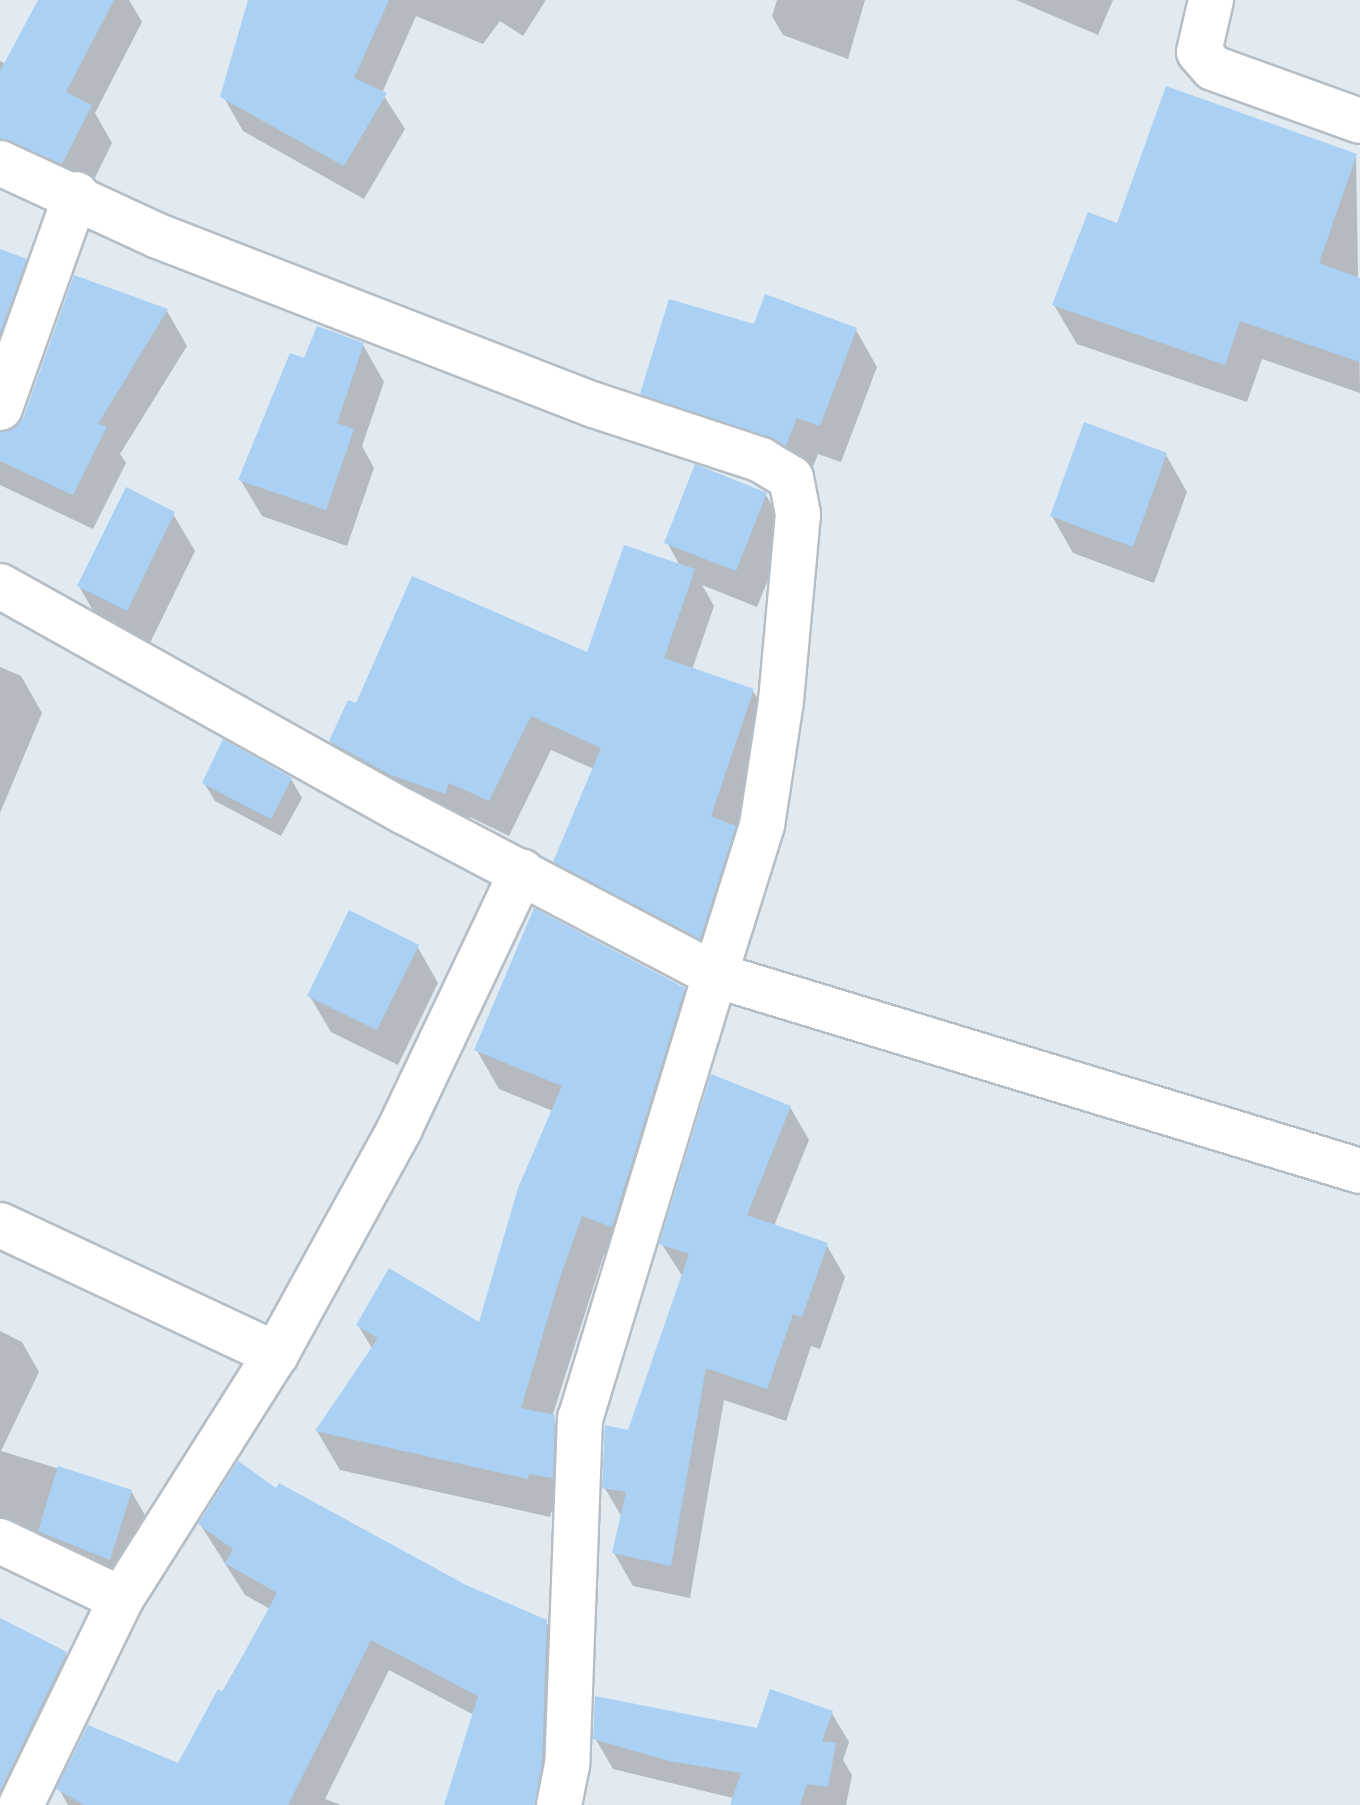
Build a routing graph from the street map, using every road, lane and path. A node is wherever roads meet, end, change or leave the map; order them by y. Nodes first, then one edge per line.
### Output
1 (1211, 0) edge
2 (1360, 121) edge
3 (0, 163) edge
4 (76, 194) junction
5 (0, 408) edge
6 (0, 586) edge
7 (522, 871) junction
8 (715, 975) junction
9 (1360, 1171) edge
10 (0, 1225) edge
11 (276, 1354) junction
12 (0, 1541) edge
13 (121, 1599) junction
14 (21, 1805) edge
15 (559, 1805) edge

1 - 2 street
3 - 4 street
4 - 5 street
4 - 8 street
6 - 7 street
7 - 8 street
7 - 11 street
8 - 9 street
8 - 15 street
10 - 11 street
11 - 13 street
12 - 13 street
13 - 14 street

